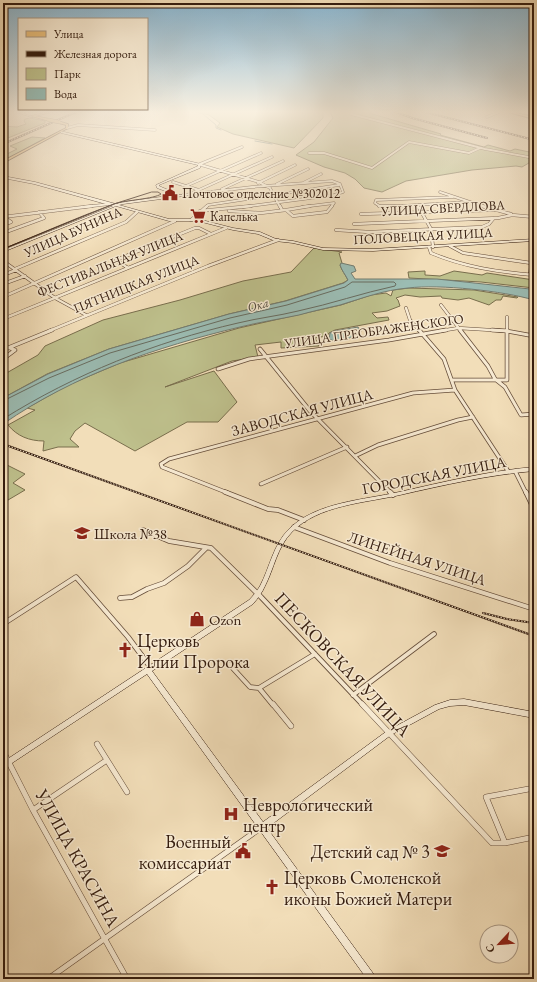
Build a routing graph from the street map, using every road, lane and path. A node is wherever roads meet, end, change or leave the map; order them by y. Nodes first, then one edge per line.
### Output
1 (170, 158) edge
2 (217, 158) edge
3 (248, 158) edge
4 (270, 158) edge
5 (337, 158) edge
6 (386, 158) edge
7 (283, 161) dead end
8 (200, 165) junction
9 (295, 165) dead end
10 (308, 169) dead end
11 (220, 171) junction
12 (232, 174) junction
13 (321, 174) dead end
14 (3, 177) edge
15 (245, 179) junction
16 (173, 182) dead end
17 (259, 182) junction
18 (303, 183) junction
19 (275, 185) junction
20 (339, 185) junction
21 (186, 186) junction
22 (266, 186) junction
23 (252, 187) junction
24 (199, 190) junction
25 (218, 191) junction
26 (440, 192) dead end
27 (189, 194) junction
28 (273, 195) junction
29 (181, 196) junction
30 (453, 196) junction
31 (278, 202) junction
32 (470, 202) junction
33 (110, 204) junction
34 (115, 205) junction
35 (417, 205) junction
36 (222, 210) junction
37 (283, 210) junction
38 (494, 210) junction
39 (200, 211) junction
40 (39, 212) junction
41 (137, 212) junction
42 (422, 213) junction
43 (361, 214) dead end
44 (515, 215) junction
45 (4, 217) edge
46 (534, 217) edge
47 (494, 218) junction
48 (191, 220) junction
49 (174, 221) junction
50 (427, 221) junction
51 (354, 224) dead end
52 (3, 225) edge
53 (226, 228) junction
54 (431, 229) junction
55 (336, 230) dead end
56 (3, 233) edge
57 (211, 234) junction
58 (278, 240) junction
59 (534, 240) edge
60 (450, 246) junction
61 (429, 247) junction
62 (434, 247) junction
63 (3, 250) edge
64 (534, 256) edge
65 (532, 259) edge
66 (3, 261) edge
67 (531, 263) junction
68 (9, 265) junction
69 (3, 267) edge
70 (128, 268) junction
71 (16, 269) junction
72 (3, 275) edge
73 (530, 275) junction
74 (534, 275) edge
75 (25, 276) junction
76 (34, 283) junction
77 (3, 284) edge
78 (3, 297) edge
79 (55, 298) junction
80 (441, 305) dead end
81 (406, 308) dead end
82 (86, 315) junction
83 (507, 318) dead end
84 (3, 319) edge
85 (458, 328) junction
86 (507, 331) junction
87 (424, 334) junction
88 (534, 336) edge
89 (9, 348) junction
90 (260, 349) dead end
91 (3, 350) edge
92 (267, 357) junction
93 (3, 359) edge
94 (218, 369) dead end
95 (495, 379) junction
96 (452, 380) junction
97 (455, 390) junction
98 (534, 414) edge
99 (473, 417) junction
100 (319, 419) junction
101 (347, 447) junction
102 (355, 456) junction
103 (534, 469) edge
104 (508, 471) junction
105 (515, 471) junction
106 (261, 484) dead end
107 (393, 494) junction
108 (534, 509) edge
109 (304, 520) junction
110 (294, 527) junction
111 (143, 530) dead end
112 (206, 548) junction
113 (258, 594) junction
114 (120, 598) dead end
115 (534, 609) edge
116 (3, 624) edge
117 (434, 634) dead end
118 (315, 654) junction
119 (229, 664) dead end
120 (150, 669) junction
121 (258, 688) junction
122 (353, 695) junction
123 (534, 715) edge
124 (291, 726) dead end
125 (389, 733) junction
126 (97, 744) dead end
127 (3, 751) edge
128 (107, 760) junction
129 (6, 763) edge
130 (534, 788) edge
131 (127, 792) dead end
132 (33, 810) junction
133 (262, 827) junction
134 (534, 837) edge
135 (505, 843) junction
136 (105, 938) junction
137 (48, 979) edge
138 (127, 979) edge
139 (372, 979) edge

1 - 8 street
2 - 8 street
3 - 11 street
4 - 12 street
5 - 6 street
7 - 15 street
8 - 11 street
8 - 29 street
9 - 17 street
10 - 19 street
11 - 12 street
11 - 21 street
12 - 15 street
12 - 24 street
13 - 18 street
14 - 33 street, ПОЛОВЕЦКАЯ УЛИЦА
15 - 17 street
15 - 25 street
16 - 21 street
17 - 22 street
17 - 23 street
18 - 19 street
18 - 20 street
19 - 22 street
20 - 28 street
20 - 31 street
21 - 24 street
22 - 23 street
22 - 28 street
23 - 25 street
24 - 27 street
25 - 27 street
26 - 30 street
27 - 29 street
28 - 31 street
28 - 39 street
29 - 34 street
30 - 32 street
30 - 35 street
31 - 36 street
31 - 37 street
32 - 35 street
32 - 38 street
33 - 34 street, ПОЛОВЕЦКАЯ УЛИЦА
33 - 40 street
34 - 41 street, ПОЛОВЕЦКАЯ УЛИЦА
34 - 63 street
35 - 42 street
36 - 37 street
36 - 39 street
37 - 37 street
38 - 42 street
38 - 44 street
39 - 48 street
40 - 45 street
40 - 56 street
41 - 49 street, ПОЛОВЕЦКАЯ УЛИЦА
41 - 71 street, УЛИЦА БУНИНА
42 - 43 street
42 - 50 street
44 - 46 street, УЛИЦА СВЕРДЛОВА
44 - 47 street, УЛИЦА СВЕРДЛОВА
45 - 52 street
47 - 50 street, УЛИЦА СВЕРДЛОВА
47 - 54 street
48 - 49 street, ПОЛОВЕЦКАЯ УЛИЦА
48 - 53 street, ПОЛОВЕЦКАЯ УЛИЦА
49 - 76 street
50 - 51 street, УЛИЦА СВЕРДЛОВА
50 - 54 street
53 - 57 street, ФЕСТИВАЛЬНАЯ УЛИЦА
53 - 58 street, ПОЛОВЕЦКАЯ УЛИЦА
54 - 55 street
54 - 62 street
57 - 70 street, ФЕСТИВАЛЬНАЯ УЛИЦА
57 - 70 street
58 - 61 street, ПОЛОВЕЦКАЯ УЛИЦА
58 - 82 street, ПЯТНИЦКАЯ УЛИЦА
59 - 60 street, ПОЛОВЕЦКАЯ УЛИЦА
60 - 62 street, ПОЛОВЕЦКАЯ УЛИЦА
60 - 67 street
61 - 62 street, ПОЛОВЕЦКАЯ УЛИЦА
61 - 73 street
64 - 65 street
65 - 67 street
66 - 68 street
67 - 73 street
68 - 69 street
68 - 71 street
70 - 79 street, ФЕСТИВАЛЬНАЯ УЛИЦА
71 - 72 street, УЛИЦА БУНИНА
71 - 75 street
73 - 74 street
75 - 76 street
75 - 77 street
76 - 78 street
76 - 79 street
79 - 82 street
79 - 84 street, ФЕСТИВАЛЬНАЯ УЛИЦА
80 - 85 street
81 - 87 street
82 - 89 street, ПЯТНИЦКАЯ УЛИЦА
83 - 86 street
85 - 86 street, УЛИЦА ПРЕОБРАЖЕНСКОГО
85 - 87 street, УЛИЦА ПРЕОБРАЖЕНСКОГО
85 - 95 street
86 - 88 street, УЛИЦА ПРЕОБРАЖЕНСКОГО
86 - 95 street
87 - 92 street, УЛИЦА ПРЕОБРАЖЕНСКОГО
87 - 96 street
89 - 91 street, ПЯТНИЦКАЯ УЛИЦА
89 - 93 street
90 - 92 street
92 - 94 street, УЛИЦА ПРЕОБРАЖЕНСКОГО
92 - 100 street
95 - 96 street
95 - 98 street
96 - 97 street
97 - 99 street
97 - 100 street, ЗАВОДСКАЯ УЛИЦА
99 - 102 street
99 - 104 street
100 - 101 street
100 - 109 street, ЗАВОДСКАЯ УЛИЦА
101 - 102 street
101 - 106 street
102 - 107 street
103 - 105 street, ГОРОДСКАЯ УЛИЦА
104 - 105 street, ГОРОДСКАЯ УЛИЦА
104 - 107 street, ГОРОДСКАЯ УЛИЦА
105 - 108 street
107 - 109 street, ГОРОДСКАЯ УЛИЦА
109 - 110 street, ГОРОДСКАЯ УЛИЦА
110 - 113 street, ГОРОДСКАЯ УЛИЦА
110 - 115 street, ЛИНЕЙНАЯ УЛИЦА
111 - 112 street, ПЕСКОВСКАЯ УЛИЦА
112 - 113 street, ПЕСКОВСКАЯ УЛИЦА
112 - 114 street
113 - 118 street, ПЕСКОВСКАЯ УЛИЦА
113 - 120 street
116 - 120 street
117 - 122 street
118 - 121 street
118 - 122 street, ПЕСКОВСКАЯ УЛИЦА
119 - 121 street
120 - 129 street
120 - 133 street
121 - 124 street
122 - 125 street, ПЕСКОВСКАЯ УЛИЦА
123 - 125 street
125 - 133 street
125 - 135 street, ПЕСКОВСКАЯ УЛИЦА
126 - 128 street
127 - 129 street, УЛИЦА КРАСИНА
128 - 131 street
128 - 132 street
129 - 132 street, УЛИЦА КРАСИНА
130 - 135 street
132 - 136 street, УЛИЦА КРАСИНА
133 - 136 street
133 - 139 street
134 - 135 street
136 - 137 street
136 - 138 street, УЛИЦА КРАСИНА

